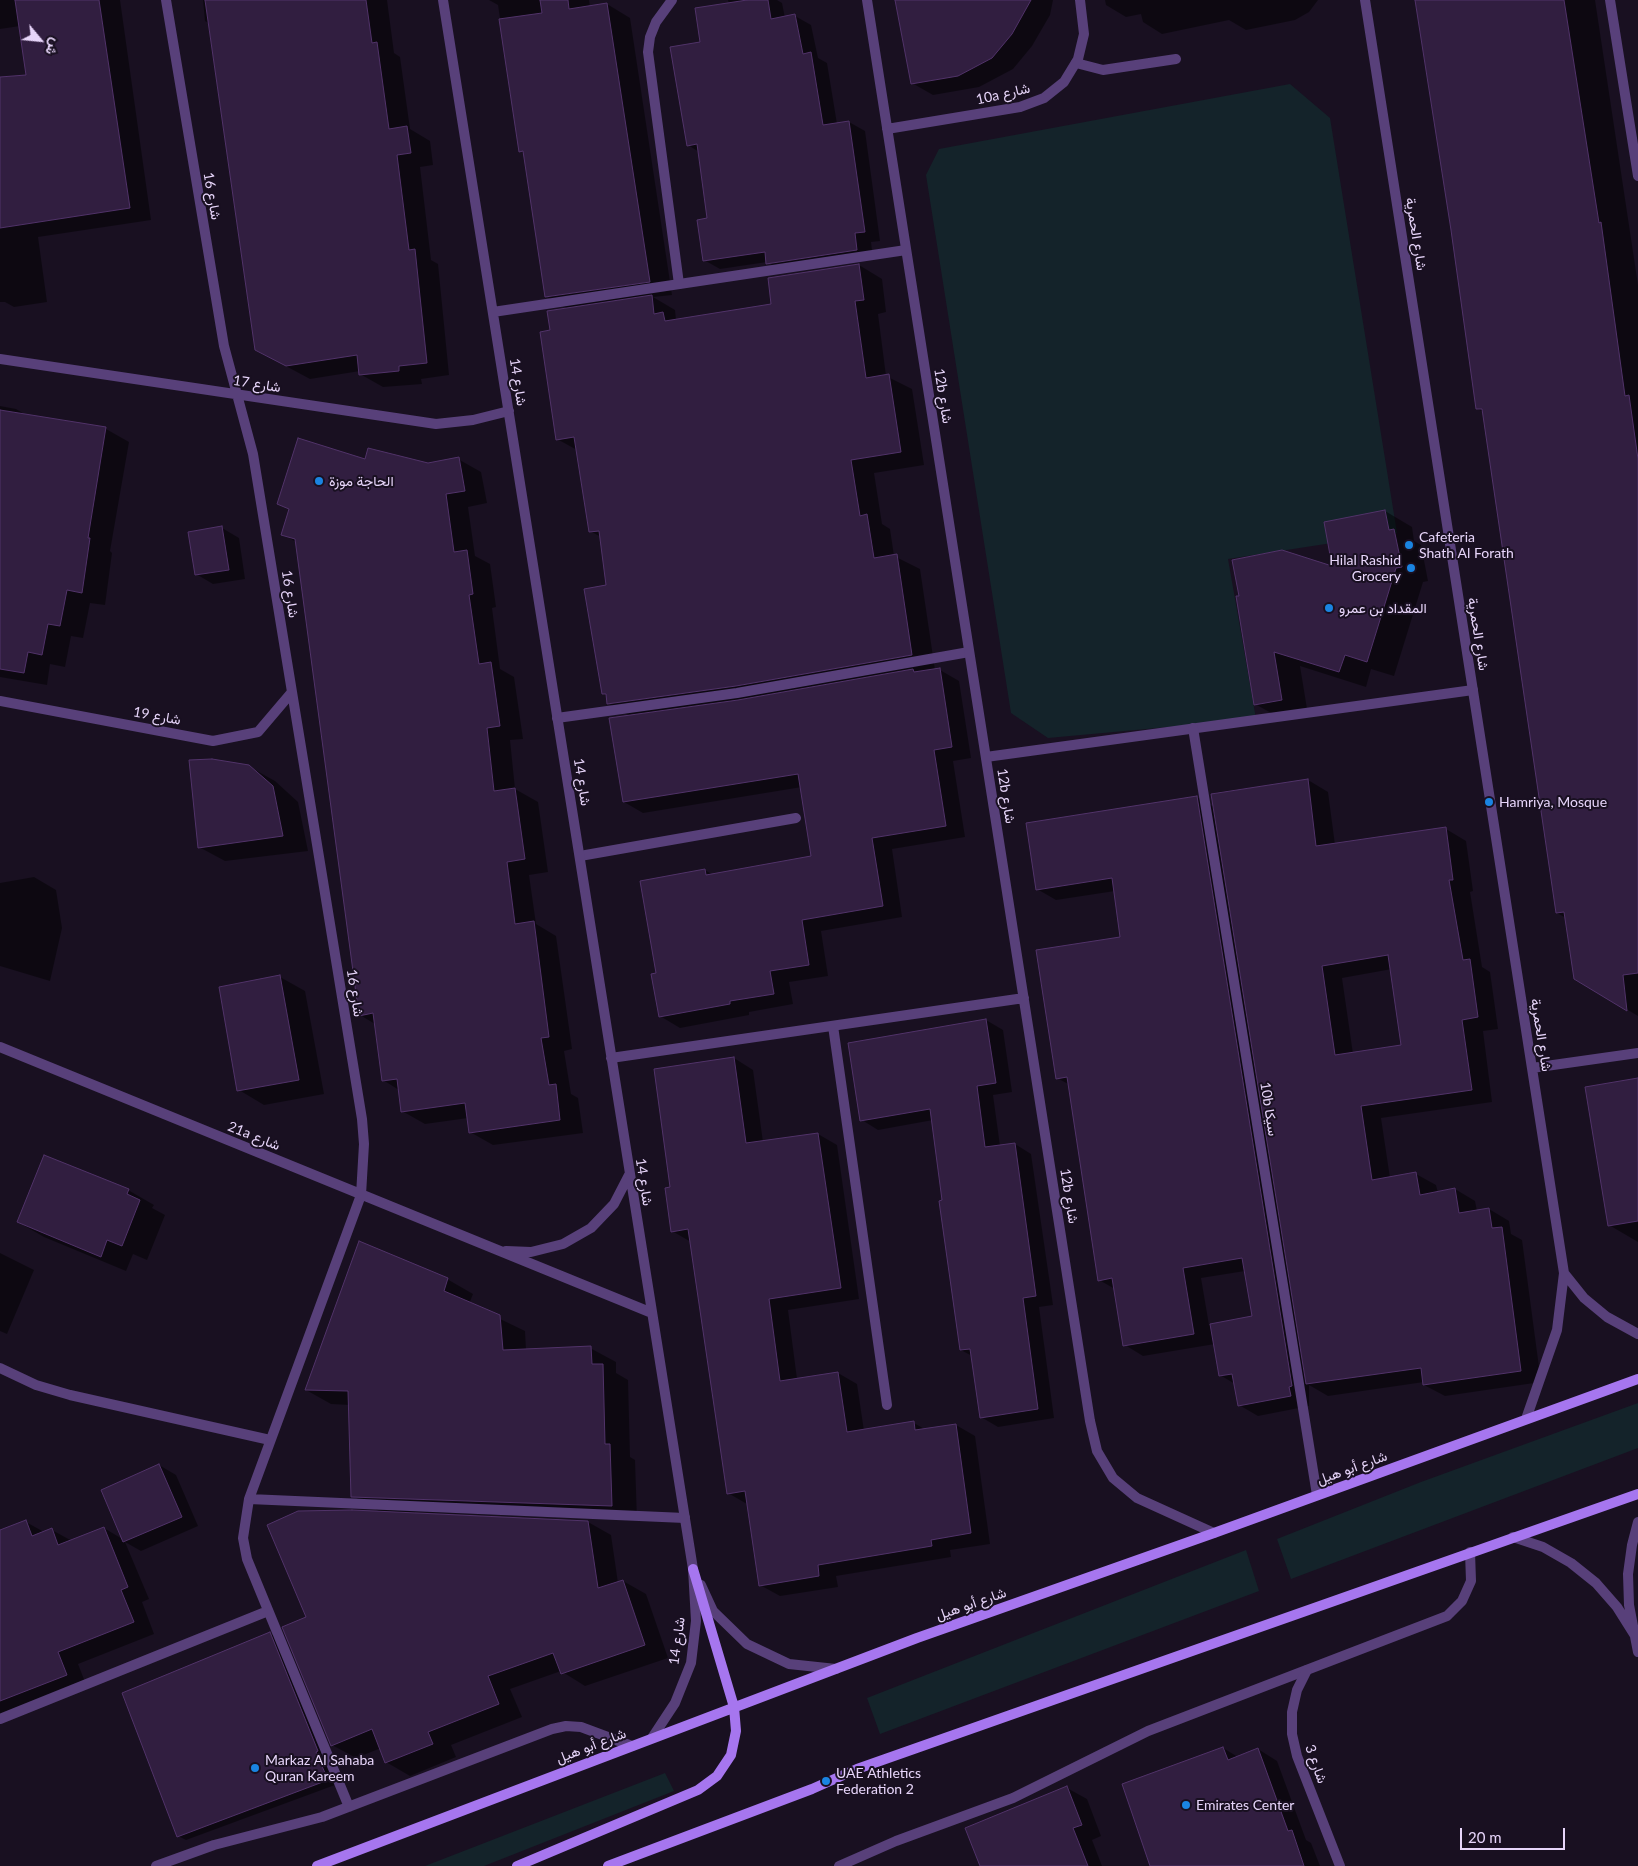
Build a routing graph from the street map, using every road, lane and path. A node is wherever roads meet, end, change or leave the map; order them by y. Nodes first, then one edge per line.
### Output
1 (166, 0) edge
2 (443, 0) edge
3 (672, 0) edge
4 (867, 0) edge
5 (1080, 0) edge
6 (1365, 0) edge
7 (1610, 0) edge
8 (1176, 59) dead end
9 (1076, 63) junction
10 (887, 130) junction
11 (1638, 176) edge
12 (906, 250) junction
13 (679, 284) junction
14 (493, 312) junction
15 (0, 359) edge
16 (237, 395) junction
17 (509, 411) junction
18 (969, 652) junction
19 (1473, 690) junction
20 (292, 692) junction
21 (0, 702) edge
22 (558, 718) junction
23 (1193, 728) junction
24 (986, 757) junction
25 (796, 818) dead end
26 (580, 856) junction
27 (1024, 998) junction
28 (833, 1026) junction
29 (0, 1047) edge
30 (1638, 1053) edge
31 (611, 1058) junction
32 (1532, 1068) junction
33 (629, 1175) junction
34 (361, 1195) junction
35 (498, 1251) junction
36 (1564, 1273) junction
37 (652, 1313) junction
38 (1638, 1334) edge
39 (0, 1368) edge
40 (1638, 1379) edge
41 (887, 1405) dead end
42 (1526, 1419) junction
43 (270, 1440) junction
44 (1638, 1494) edge
45 (1318, 1495) junction
46 (249, 1499) junction
47 (685, 1518) junction
48 (1638, 1522) edge
49 (1214, 1533) junction
50 (1513, 1537) junction
51 (1470, 1552) junction
52 (693, 1569) junction
53 (268, 1611) junction
54 (1634, 1634) junction
55 (1638, 1652) edge
56 (836, 1669) junction
57 (1307, 1670) junction
58 (734, 1707) junction
59 (0, 1719) edge
60 (652, 1738) junction
61 (632, 1746) junction
62 (349, 1807) junction
63 (156, 1866) edge
64 (317, 1866) edge
65 (517, 1866) edge
66 (608, 1866) edge
67 (839, 1866) edge
68 (1340, 1866) edge

1 - 16 street, شارع 16
2 - 14 street, شارع 14
3 - 13 street
4 - 10 street, 12b شارع
5 - 9 street, 10a شارع
6 - 19 street, شارع الحمرية
7 - 11 street
8 - 9 street
9 - 10 street, 10a شارع
10 - 12 street, 12b شارع
12 - 13 street
12 - 18 street, 12b شارع
13 - 14 street
14 - 17 street, شارع 14
15 - 16 street, شارع 17
16 - 17 street, شارع 17
16 - 20 street, شارع 16
17 - 22 street, شارع 14
18 - 22 street
18 - 24 street, 12b شارع
19 - 23 street
19 - 32 street, شارع الحمرية
20 - 21 street, شارع 19
20 - 34 street, شارع 16
22 - 26 street, شارع 14
23 - 24 street
23 - 45 street, 10b سيكا
24 - 27 street, 12b شارع
25 - 26 street
26 - 31 street, شارع 14
27 - 28 street
27 - 49 street, 12b شارع
28 - 31 street
28 - 41 street
29 - 34 street, 21a شارع
30 - 32 street
31 - 33 street, شارع 14
32 - 36 street, شارع الحمرية
33 - 35 street, 21a شارع
33 - 37 street, شارع 14
34 - 35 street, 21a شارع
34 - 43 street, شارع 16
35 - 37 street, 21a شارع
36 - 38 street, شارع الحمرية
36 - 42 street, شارع الحمرية
37 - 47 street, شارع 14
39 - 43 street
40 - 42 main road, شارع أبو هيل
42 - 45 main road, شارع أبو هيل
43 - 46 street, شارع 16
44 - 50 main road
45 - 49 main road, شارع أبو هيل
46 - 47 street
46 - 53 street, شارع 16
47 - 52 street, شارع 14
48 - 54 street
49 - 56 main road, شارع أبو هيل
50 - 51 main road
50 - 54 street
51 - 57 street
51 - 66 main road
52 - 56 street, شارع 14
52 - 58 main road
52 - 60 street, شارع 14
53 - 59 street
53 - 62 street, شارع 16
54 - 55 street
56 - 58 main road, شارع أبو هيل
57 - 67 street
57 - 68 street, شارع 3
58 - 60 main road, شارع أبو هيل
58 - 65 main road
60 - 61 main road, شارع أبو هيل
61 - 62 street
61 - 64 main road, شارع أبو هيل
62 - 63 street

